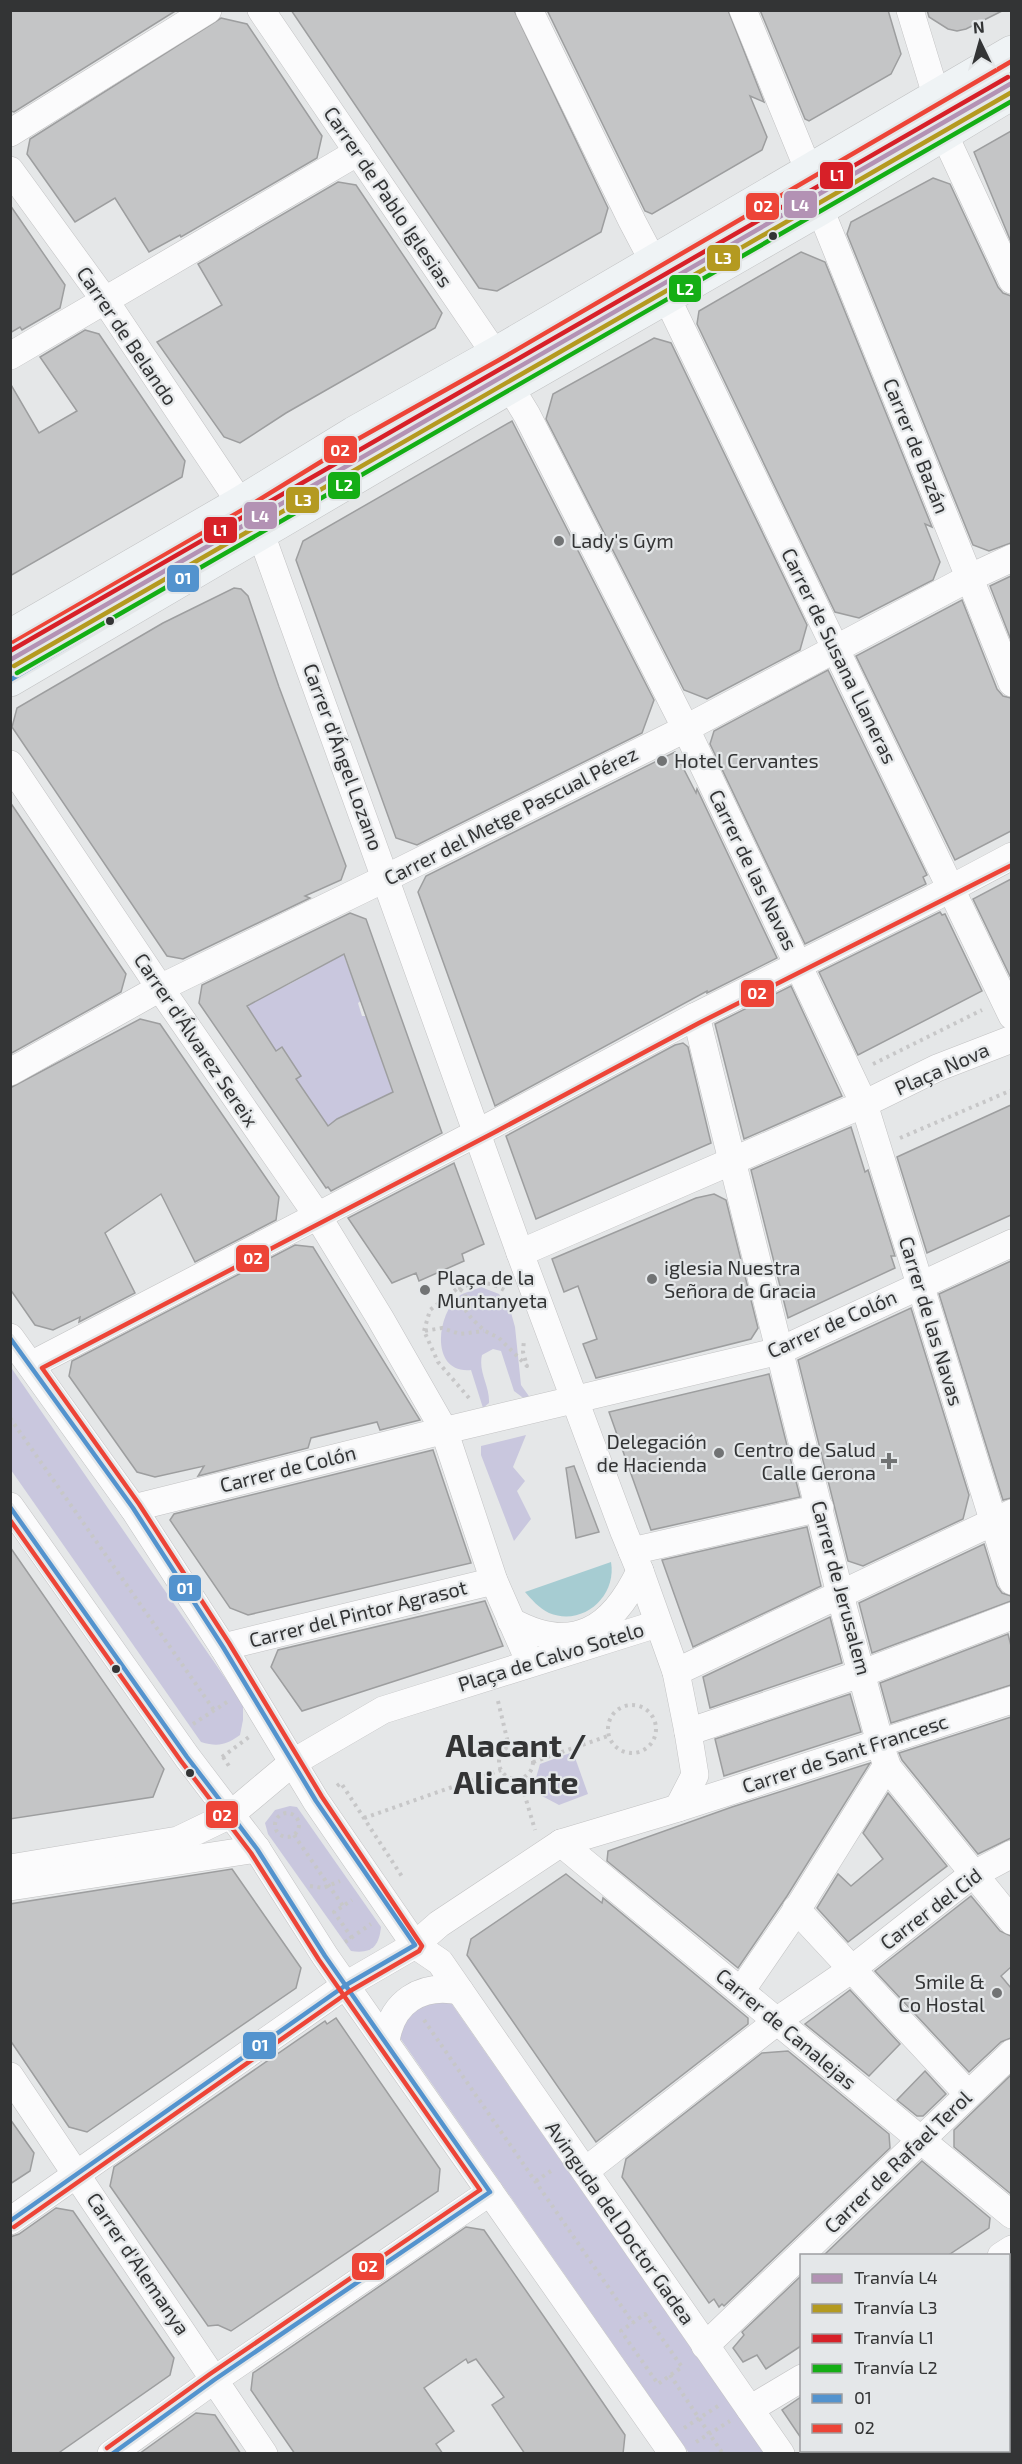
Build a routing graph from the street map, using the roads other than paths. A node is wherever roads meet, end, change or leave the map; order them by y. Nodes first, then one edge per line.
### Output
1 (208, 10) edge
2 (261, 10) edge
3 (529, 10) edge
4 (742, 10) edge
5 (910, 10) edge
6 (1011, 52) edge
7 (1011, 93) edge
8 (936, 95) junction
9 (10, 133) edge
10 (944, 134) junction
11 (358, 152) junction
12 (808, 169) junction
13 (10, 170) edge
14 (820, 209) junction
15 (653, 261) junction
16 (1011, 280) edge
17 (666, 296) junction
18 (106, 302) junction
19 (597, 350) dead end
20 (495, 354) junction
21 (10, 356) edge
22 (448, 364) dead end
23 (510, 387) junction
24 (354, 433) junction
25 (240, 504) junction
26 (261, 534) junction
27 (1011, 558) edge
28 (969, 578) junction
29 (10, 636) edge
30 (835, 650) junction
31 (10, 680) edge
32 (1011, 683) edge
33 (685, 727) junction
34 (10, 764) edge
35 (1011, 856) edge
36 (386, 878) junction
37 (950, 888) junction
38 (799, 964) junction
39 (160, 988) junction
40 (696, 1016) junction
41 (1011, 1016) edge
42 (1011, 1040) edge
43 (10, 1072) edge
44 (477, 1132) junction
45 (733, 1160) junction
46 (317, 1215) junction
47 (1011, 1243) edge
48 (520, 1253) junction
49 (921, 1285) junction
50 (10, 1337) edge
51 (779, 1352) junction
52 (31, 1365) junction
53 (575, 1400) junction
54 (444, 1430) junction
55 (10, 1506) edge
56 (133, 1508) junction
57 (820, 1508) junction
58 (1002, 1517) edge
59 (636, 1561) junction
60 (494, 1581) junction
61 (1011, 1581) edge
62 (841, 1594) junction
63 (1011, 1616) edge
64 (511, 1621) junction
65 (657, 1624) junction
66 (223, 1647) junction
67 (530, 1663) junction
68 (676, 1672) junction
69 (862, 1673) junction
70 (492, 1675) junction
71 (1011, 1700) edge
72 (386, 1725) dead end
73 (688, 1732) junction
74 (880, 1742) junction
75 (292, 1763) junction
76 (888, 1768) junction
77 (241, 1808) junction
78 (678, 1808) junction
79 (561, 1842) junction
80 (268, 1846) junction
81 (1011, 1854) edge
82 (10, 1868) edge
83 (974, 1875) junction
84 (10, 1887) edge
85 (796, 1909) junction
86 (1011, 1921) edge
87 (405, 1951) junction
88 (852, 1968) junction
89 (346, 1985) junction
90 (741, 1990) junction
91 (460, 1991) junction
92 (778, 2022) junction
93 (386, 2042) junction
94 (1011, 2053) edge
95 (10, 2076) edge
96 (968, 2094) junction
97 (20, 2105) edge
98 (921, 2140) junction
99 (585, 2171) junction
100 (78, 2175) junction
101 (490, 2192) junction
102 (1011, 2215) edge
103 (10, 2220) edge
104 (705, 2346) junction
105 (800, 2379) edge
106 (214, 2380) junction
107 (750, 2409) junction
108 (111, 2454) edge
109 (264, 2454) edge
110 (673, 2454) edge
111 (781, 2454) edge

1 - 9 street
2 - 11 street, Carrer de Pablo Iglesias
3 - 15 street
4 - 12 street
5 - 8 street
6 - 8 main road
7 - 10 main road
8 - 10 street
8 - 12 main road
10 - 14 main road
10 - 16 street
11 - 18 street
11 - 20 street, Carrer de Pablo Iglesias
12 - 15 main road
13 - 18 street, Carrer de Belando
14 - 17 main road
14 - 28 street, Carrer de Bazán
15 - 20 main road
17 - 19 street
17 - 23 main road
17 - 30 street, Carrer de Susana Llaneras
18 - 21 street
18 - 25 street, Carrer de Belando
20 - 23 street, Carrer de Pablo Iglesias
20 - 24 main road
22 - 24 street
23 - 26 main road
23 - 33 street, Carrer de las Navas
24 - 25 main road
25 - 26 street, Carrer d'Ángel Lozano
25 - 29 main road
26 - 31 main road
26 - 36 street, Carrer d'Ángel Lozano
27 - 28 street, Carrer del Metge Pascual Pérez
28 - 30 street, Carrer del Metge Pascual Pérez
28 - 32 street, Carrer de Bazán
30 - 33 street, Carrer del Metge Pascual Pérez
30 - 37 street, Carrer de Susana Llaneras
33 - 36 street, Carrer del Metge Pascual Pérez
33 - 38 street, Carrer de las Navas
34 - 39 street, Carrer d'Álvarez Sereix
35 - 37 street
36 - 39 street, Carrer del Metge Pascual Pérez
36 - 44 street, Carrer d'Ángel Lozano
37 - 38 street
37 - 41 street, Carrer de Susana Llaneras
38 - 40 street
38 - 49 street, Carrer de las Navas
39 - 43 street, Carrer del Metge Pascual Pérez
39 - 46 street, Carrer d'Álvarez Sereix
40 - 44 street
40 - 45 street, Carrer de Jerusalem
42 - 45 street, Plaça Nova
44 - 46 street
44 - 48 street, Carrer d'Ángel Lozano
45 - 48 street, Plaça Nova
45 - 51 street, Carrer de Jerusalem
46 - 52 street
46 - 54 street, Carrer d'Álvarez Sereix
47 - 49 street, Carrer de Colón
48 - 53 street
49 - 51 street, Carrer de Colón
49 - 58 street, Carrer de las Navas
50 - 52 street
51 - 53 street, Carrer de Colón
51 - 57 street, Carrer de Jerusalem
52 - 56 street
53 - 54 street
53 - 59 street
54 - 56 street, Carrer de Colón
54 - 60 street
55 - 77 street
56 - 66 street
57 - 59 street
57 - 62 street, Carrer de Jerusalem
58 - 61 street, Carrer de las Navas
58 - 62 street
59 - 64 street
59 - 65 street
60 - 64 street
60 - 66 street, Carrer del Pintor Agrasot
62 - 68 street
62 - 69 street, Carrer de Jerusalem
63 - 69 street
64 - 67 street
65 - 67 street, Plaça de Calvo Sotelo
65 - 68 street, Plaça de Calvo Sotelo
66 - 75 street
67 - 70 street, Plaça de Calvo Sotelo
68 - 73 street, Plaça de Calvo Sotelo
69 - 73 street
69 - 74 street, Carrer de Jerusalem
70 - 72 street
70 - 75 street, Plaça de Calvo Sotelo
71 - 74 street, Carrer de Sant Francesc
73 - 78 street, Plaça de Calvo Sotelo
74 - 76 street, Carrer de Jerusalem
74 - 78 street, Carrer de Sant Francesc
75 - 77 street, Plaça de Calvo Sotelo
75 - 87 street
76 - 83 street
76 - 85 street
77 - 80 street
77 - 82 street, Plaça de Calvo Sotelo
78 - 79 street
79 - 87 street
79 - 90 street, Carrer de Canalejas
80 - 84 street
80 - 89 street
81 - 83 street, Carrer del Cid
83 - 86 street
83 - 88 street, Carrer del Cid
85 - 88 street
85 - 90 street
87 - 89 street
87 - 91 street, Avinguda del Doctor Gadea
88 - 92 street, Carrer del Cid
88 - 96 street
89 - 93 street
89 - 100 street
90 - 92 street, Carrer de Canalejas
91 - 93 street
91 - 99 street, Avinguda del Doctor Gadea
92 - 98 street, Carrer de Canalejas
92 - 99 street, Carrer del Cid
93 - 101 street
94 - 96 street, Carrer de Rafael Terol
95 - 97 street, Carrer d'Alemanya
96 - 98 street, Carrer de Rafael Terol
97 - 100 street, Carrer d'Alemanya
98 - 102 street, Carrer de Canalejas
98 - 104 street, Carrer de Rafael Terol
99 - 104 street, Avinguda del Doctor Gadea
100 - 103 street
100 - 106 street, Carrer d'Alemanya
101 - 106 street
101 - 110 street
104 - 107 street, Avinguda del Doctor Gadea
105 - 107 street
106 - 108 street
106 - 109 street, Carrer d'Alemanya
107 - 111 street, Avinguda del Doctor Gadea

